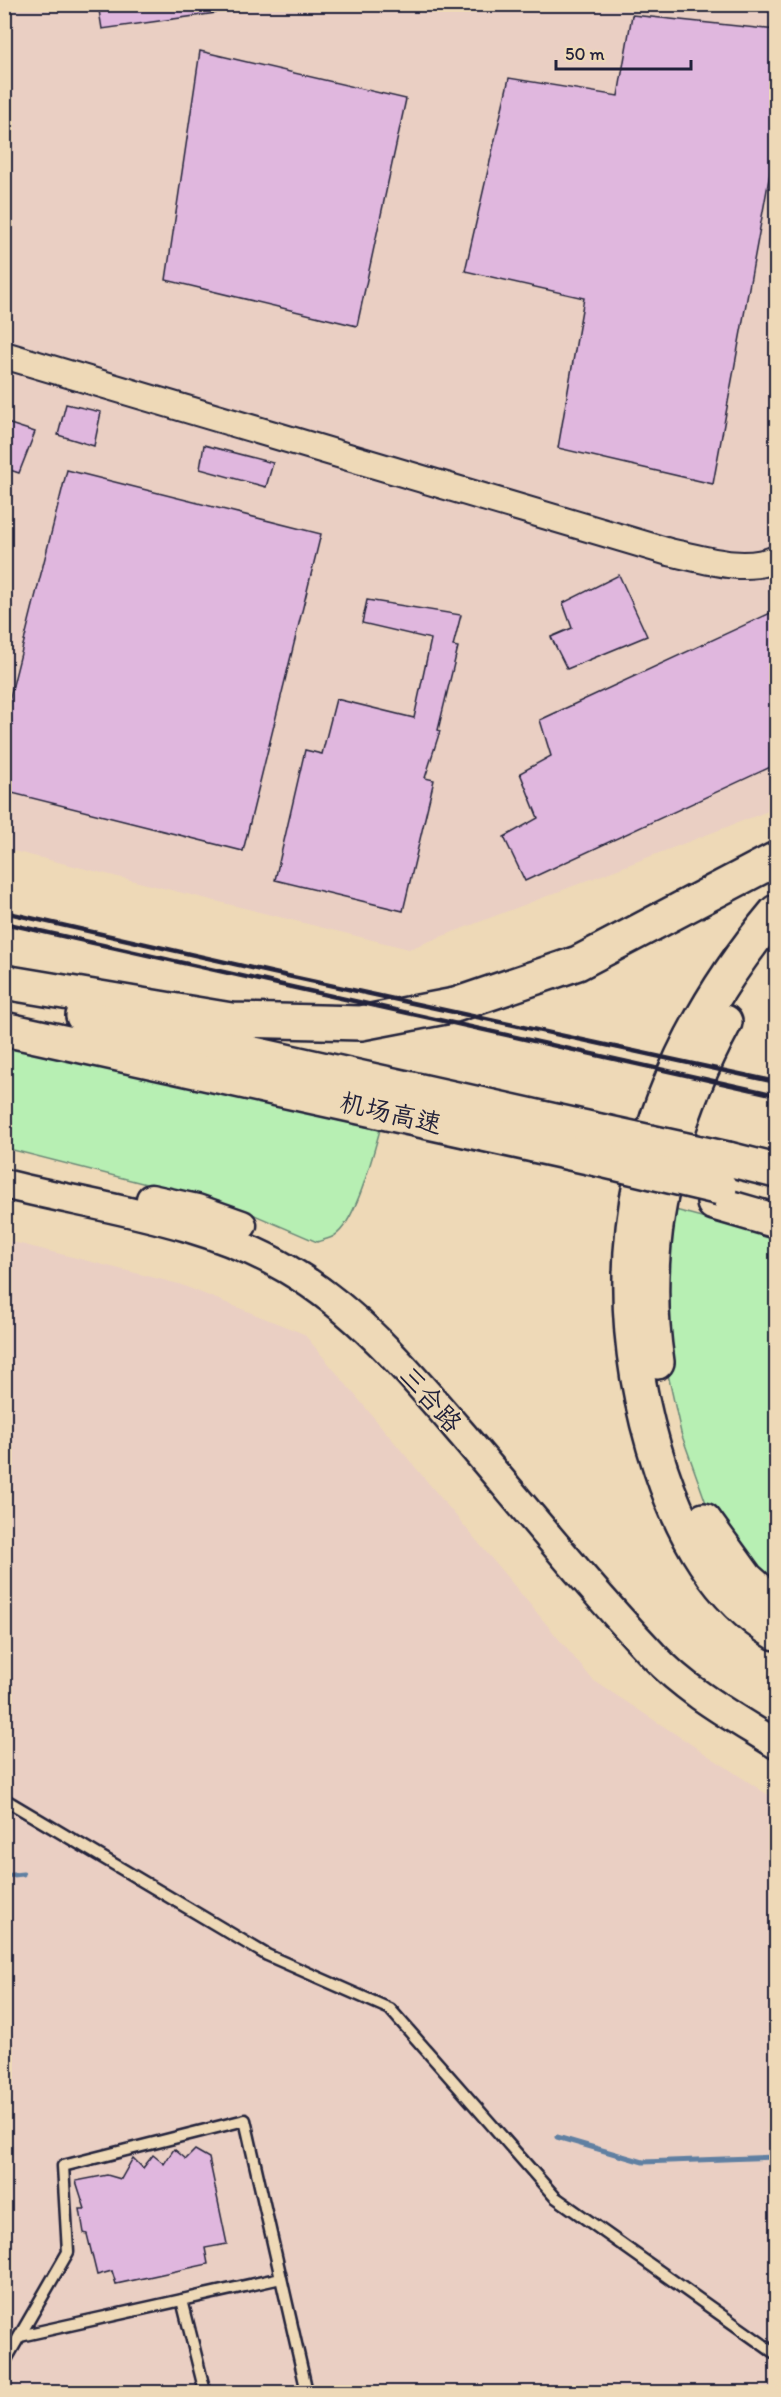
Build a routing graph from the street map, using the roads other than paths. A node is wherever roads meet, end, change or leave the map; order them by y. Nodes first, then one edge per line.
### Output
1 (4, 355) edge
2 (777, 559) edge
3 (777, 859) edge
4 (777, 912) edge
5 (777, 947) edge
6 (4, 982) edge
7 (4, 999) edge
8 (4, 1029) edge
9 (601, 1146) junction
10 (4, 1165) edge
11 (777, 1171) edge
12 (721, 1183) junction
13 (4, 1184) edge
14 (777, 1202) edge
15 (777, 1221) edge
16 (777, 1605) edge
17 (777, 1633) edge
18 (777, 1722) edge
19 (777, 1744) edge
20 (9, 1802) edge
21 (281, 2278) junction
22 (182, 2300) junction
23 (20, 2336) junction
24 (777, 2354) edge
25 (4, 2363) edge
26 (205, 2392) edge
27 (307, 2392) edge

1 - 2 street
3 - 6 highway
4 - 17 highway
5 - 16 highway
7 - 9 highway, 机场高速
8 - 9 highway, 机场高速
9 - 12 highway, 机场高速, bridge
10 - 18 main road, 三合路
11 - 12 highway, 机场高速
12 - 14 highway, 机场高速
12 - 15 highway
13 - 19 main road, 三合路
20 - 24 lane
21 - 22 lane
21 - 23 lane
21 - 27 lane
22 - 23 lane
22 - 26 lane
23 - 25 lane

